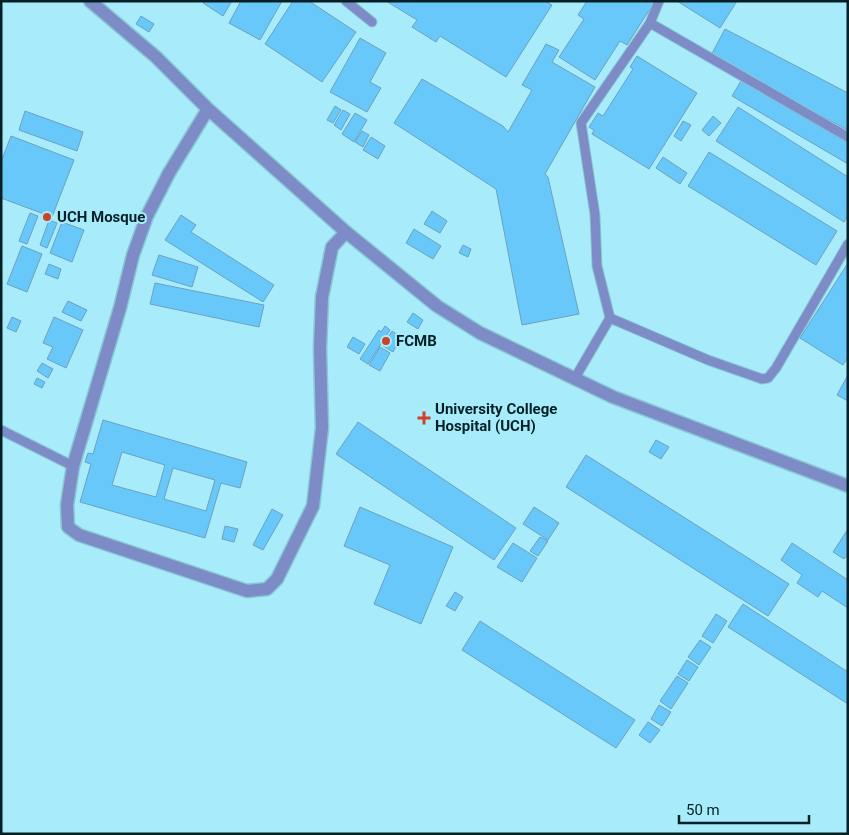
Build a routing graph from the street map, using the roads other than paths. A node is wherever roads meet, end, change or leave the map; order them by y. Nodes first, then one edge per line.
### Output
1 (90, 1) edge
2 (346, 1) edge
3 (659, 1) edge
4 (372, 22) dead end
5 (650, 22) junction
6 (208, 108) junction
7 (848, 138) edge
8 (346, 232) junction
9 (848, 244) edge
10 (610, 318) junction
11 (575, 378) junction
12 (1, 430) edge
13 (73, 466) junction
14 (848, 486) edge

1 - 6 street
2 - 4 lane
3 - 5 lane
5 - 7 lane
5 - 10 lane
6 - 8 street
6 - 13 street
8 - 11 street
8 - 13 street
9 - 10 lane
10 - 11 lane
11 - 14 street
12 - 13 lane

